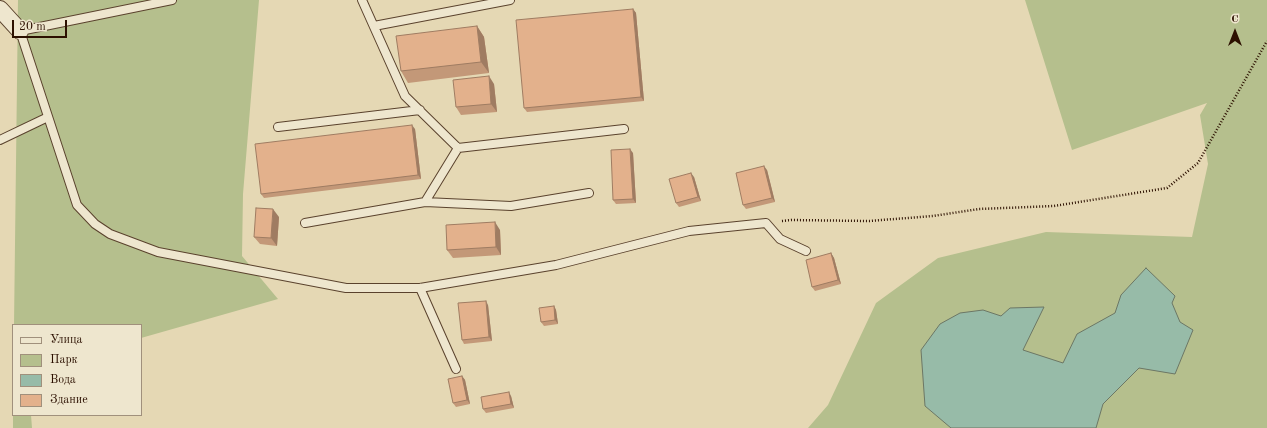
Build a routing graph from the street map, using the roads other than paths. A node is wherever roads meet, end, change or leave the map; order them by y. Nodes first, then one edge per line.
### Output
1 (172, 0) edge
2 (362, 0) edge
3 (510, 0) edge
4 (0, 9) edge
5 (374, 26) junction
6 (20, 31) junction
7 (420, 110) junction
8 (48, 117) junction
9 (278, 127) dead end
10 (624, 129) dead end
11 (0, 140) edge
12 (458, 148) junction
13 (588, 193) dead end
14 (425, 202) junction
15 (305, 223) dead end
16 (806, 251) dead end
17 (420, 288) junction
18 (456, 369) dead end

1 - 6 lane
2 - 5 lane
3 - 5 lane
4 - 6 street
5 - 7 lane
6 - 8 lane
7 - 9 lane
7 - 12 lane
8 - 11 lane
8 - 17 lane
10 - 12 lane
12 - 14 lane
13 - 14 lane
14 - 15 lane
16 - 17 lane
17 - 18 lane

